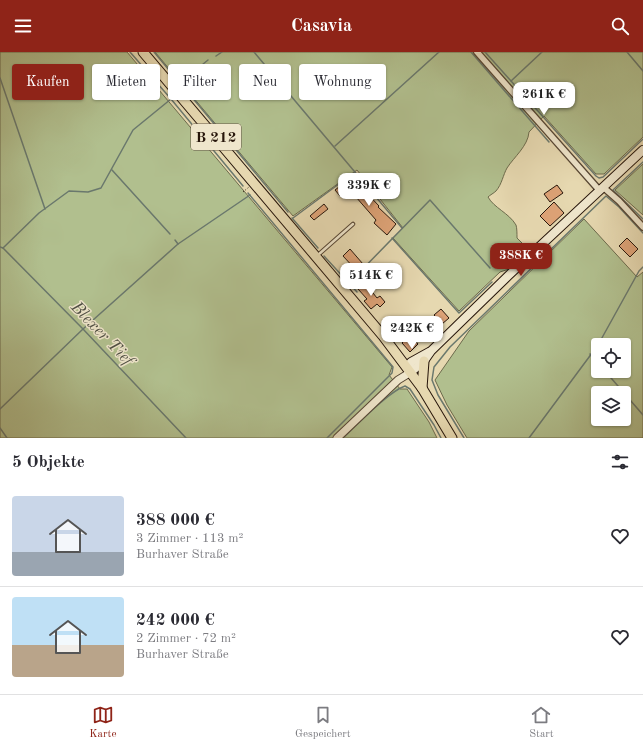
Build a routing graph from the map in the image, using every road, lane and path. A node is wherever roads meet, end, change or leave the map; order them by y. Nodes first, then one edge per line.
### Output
1 (143, 52) edge
2 (477, 52) edge
3 (643, 150) edge
4 (249, 187) dead end
5 (601, 189) junction
6 (243, 192) dead end
7 (353, 224) dead end
8 (643, 227) edge
9 (316, 256) junction
10 (431, 351) junction
11 (424, 361) junction
12 (409, 369) junction
13 (422, 388) junction
14 (337, 438) edge
15 (452, 438) edge

1 - 9 main road, B 212
2 - 5 street
3 - 5 main road
4 - 6 path
5 - 8 street
5 - 10 main road
7 - 9 lane
9 - 12 main road, B 212
10 - 11 main road
10 - 12 main road
11 - 12 main road
11 - 13 main road
12 - 13 main road, B 212
12 - 14 street
13 - 15 main road, B 212

